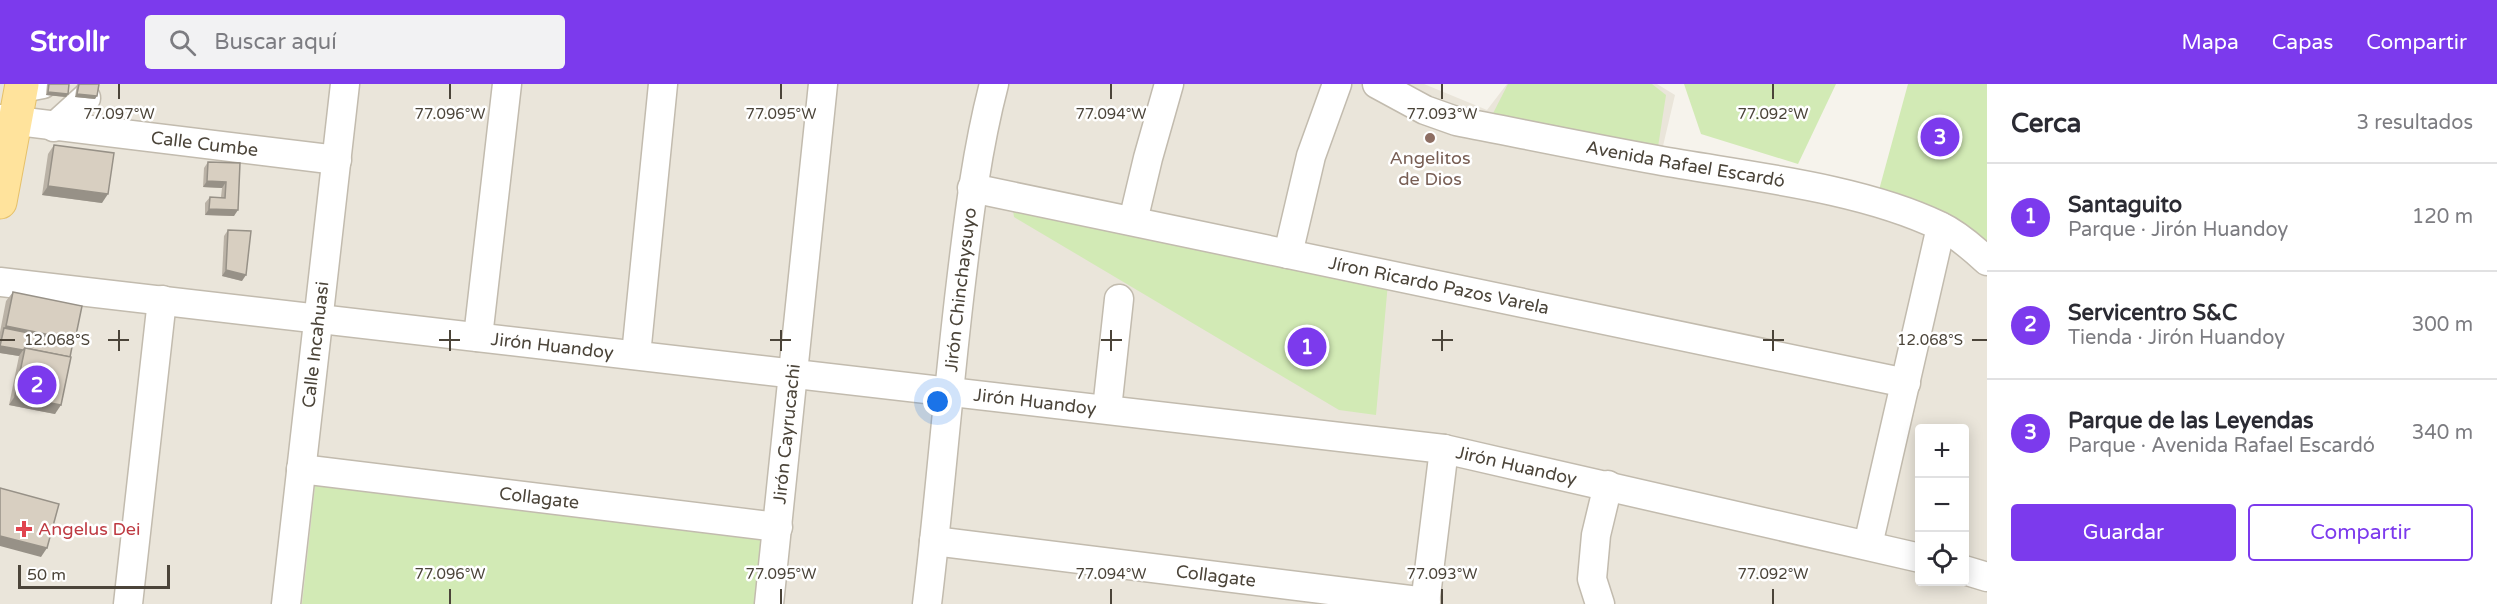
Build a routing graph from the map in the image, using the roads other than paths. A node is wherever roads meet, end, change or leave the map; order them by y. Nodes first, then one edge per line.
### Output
1 (345, 84) edge
2 (507, 84) edge
3 (663, 84) edge
4 (823, 84) edge
5 (994, 84) edge
6 (1169, 84) edge
7 (1337, 84) edge
8 (1377, 84) edge
9 (29, 85) edge
10 (86, 98) edge
11 (8, 121) edge
12 (54, 127) junction
13 (337, 160) junction
14 (972, 188) junction
15 (0, 201) edge
16 (1133, 221) junction
17 (1941, 226) junction
18 (1288, 254) junction
19 (1987, 261) edge
20 (0, 282) edge
21 (1119, 299) dead end
22 (162, 300) junction
23 (318, 319) junction
24 (478, 337) junction
25 (636, 355) junction
26 (791, 373) junction
27 (1906, 383) junction
28 (948, 391) junction
29 (1107, 409) junction
30 (1444, 449) junction
31 (301, 469) junction
32 (1608, 485) junction
33 (778, 527) junction
34 (934, 541) junction
35 (1868, 545) junction
36 (1915, 557) edge
37 (1969, 571) edge
38 (1987, 577) edge
39 (1426, 603) edge
40 (128, 604) edge
41 (286, 604) edge
42 (769, 604) edge
43 (927, 604) edge
44 (1600, 604) edge

1 - 13 street, Calle Incahuasi
2 - 24 street
3 - 25 street
4 - 26 street, Jirón Cayrucachi
5 - 14 street, Jirón Chinchaysuyo
6 - 16 street
7 - 18 street
8 - 17 street, Avenida Rafael Escardó
9 - 11 main road
10 - 12 street
11 - 12 street, Calle Cumbe
11 - 15 main road
12 - 13 street, Calle Cumbe
13 - 23 street, Calle Incahuasi
14 - 16 street, Jíron Ricardo Pazos Varela
14 - 28 street, Jirón Chinchaysuyo
16 - 18 street, Jíron Ricardo Pazos Varela
17 - 19 street, Avenida Rafael Escardó
17 - 27 street
18 - 27 street, Jíron Ricardo Pazos Varela
20 - 22 street, Jirón Huandoy
21 - 29 street
22 - 23 street, Jirón Huandoy
22 - 40 street
23 - 24 street, Jirón Huandoy
23 - 31 street, Calle Incahuasi
24 - 25 street, Jirón Huandoy
25 - 26 street, Jirón Huandoy
26 - 28 street, Jirón Huandoy
26 - 33 street, Jirón Cayrucachi
27 - 35 street
28 - 29 street, Jirón Huandoy
28 - 34 street, Jirón Chinchaysuyo
29 - 30 street, Jirón Huandoy
30 - 32 street, Jirón Huandoy
30 - 39 street
31 - 33 street, Collagate
31 - 41 street, Calle Incahuasi
32 - 35 street, Jirón Huandoy
32 - 44 street
33 - 42 street, Jirón Cayrucachi
34 - 39 street, Collagate
34 - 43 street, Jirón Chinchaysuyo
35 - 36 street, Jirón Huandoy
37 - 38 street

